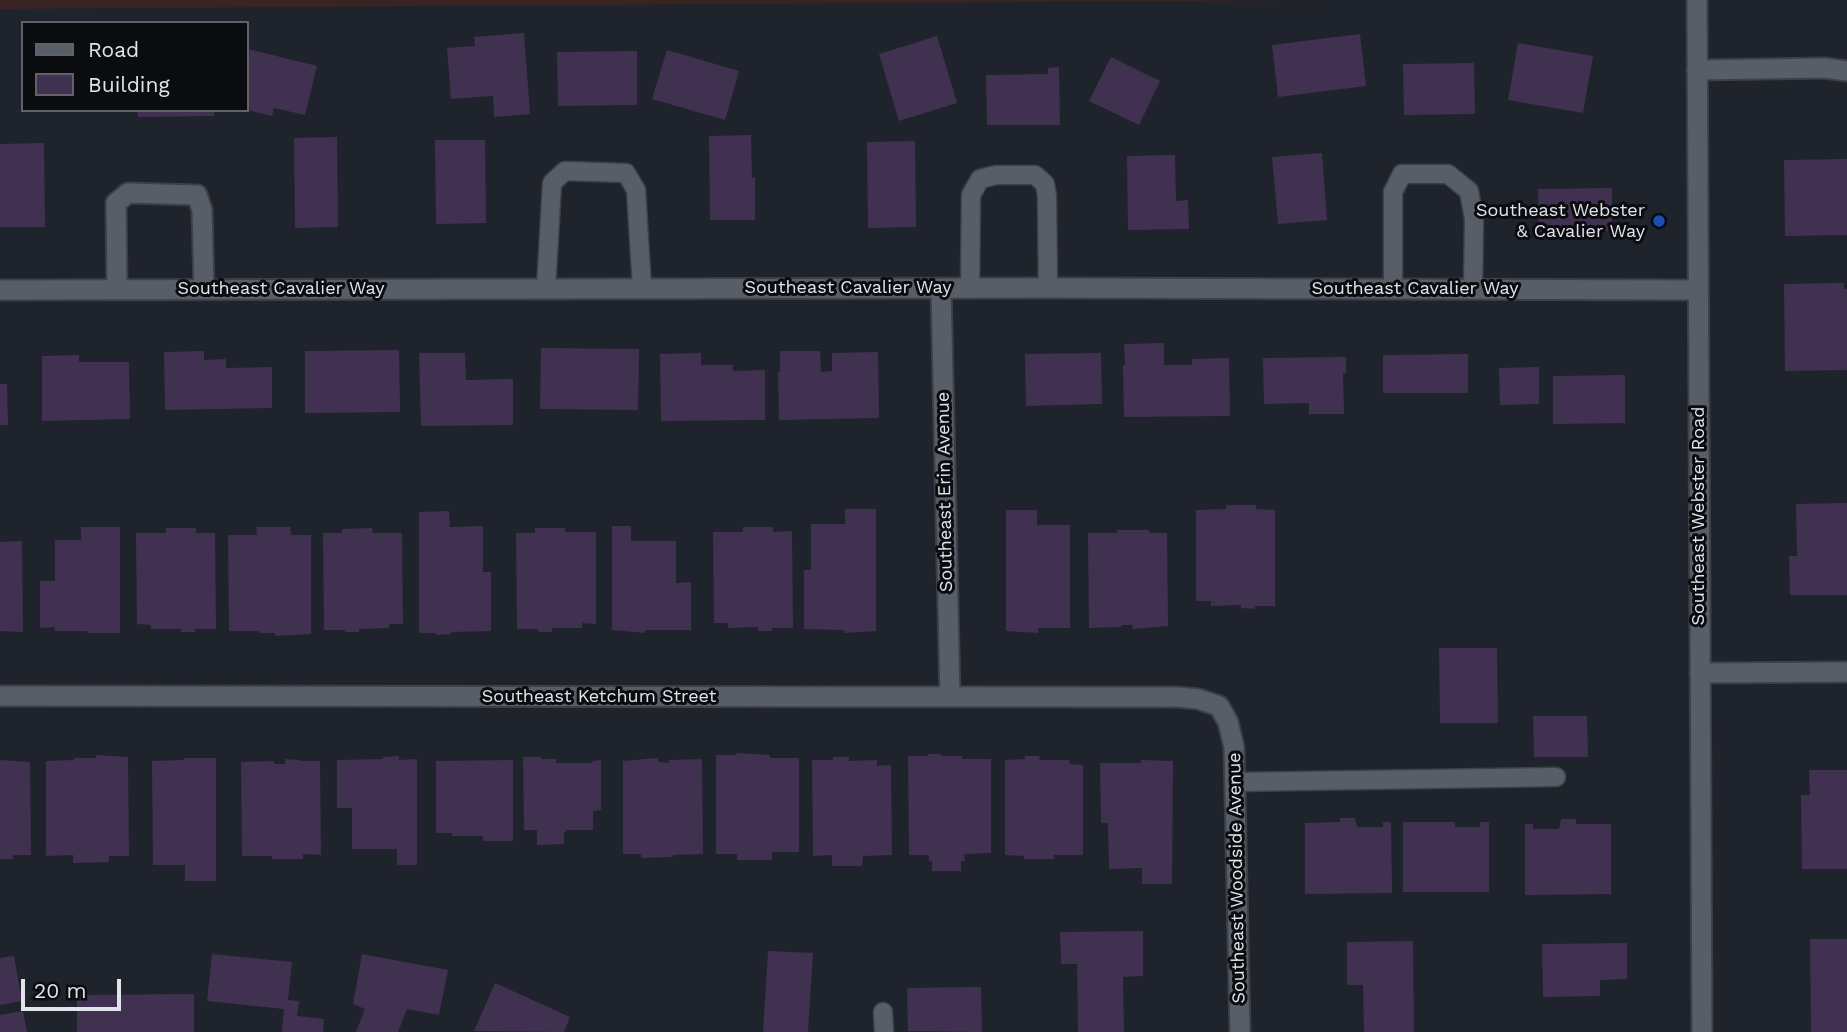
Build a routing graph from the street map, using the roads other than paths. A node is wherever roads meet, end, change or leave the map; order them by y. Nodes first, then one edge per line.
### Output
1 (1697, 0) edge
2 (1697, 70) junction
3 (1847, 71) edge
4 (642, 288) junction
5 (941, 288) junction
6 (970, 288) junction
7 (1048, 288) junction
8 (204, 289) junction
9 (546, 289) junction
10 (1392, 289) junction
11 (1473, 289) junction
12 (0, 290) edge
13 (117, 290) junction
14 (1697, 290) junction
15 (1700, 673) junction
16 (1847, 673) edge
17 (0, 696) edge
18 (950, 697) junction
19 (1198, 699) joint
20 (1556, 777) dead end
21 (1235, 782) junction
22 (883, 1012) dead end
23 (884, 1032) edge
24 (1240, 1032) edge
25 (1702, 1032) edge

1 - 2 street, Southeast Webster Road
2 - 3 street
2 - 14 street, Southeast Webster Road
4 - 5 street, Southeast Cavalier Way
4 - 9 street, Southeast Cavalier Way
4 - 9 lane
5 - 6 street, Southeast Cavalier Way
5 - 18 street, Southeast Erin Avenue
6 - 7 street, Southeast Cavalier Way
6 - 7 lane
7 - 10 street, Southeast Cavalier Way
8 - 9 street, Southeast Cavalier Way
8 - 13 street, Southeast Cavalier Way
8 - 13 street
10 - 11 street, Southeast Cavalier Way
10 - 11 lane
11 - 14 street, Southeast Cavalier Way
12 - 13 street, Southeast Cavalier Way
14 - 15 street, Southeast Webster Road
15 - 16 street
15 - 25 street, Southeast Webster Road
17 - 18 street, Southeast Ketchum Street
18 - 19 street, Southeast Ketchum Street
19 - 21 street, Southeast Woodside Avenue
20 - 21 lane
21 - 24 street, Southeast Woodside Avenue
22 - 23 lane

